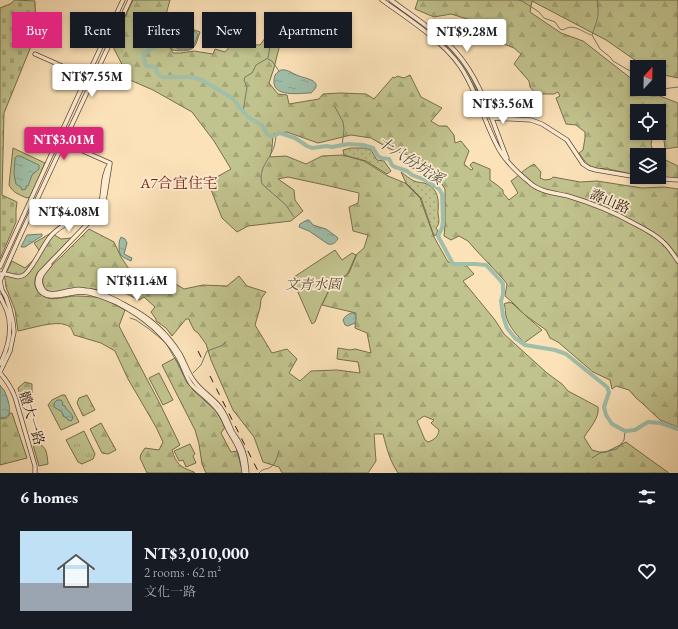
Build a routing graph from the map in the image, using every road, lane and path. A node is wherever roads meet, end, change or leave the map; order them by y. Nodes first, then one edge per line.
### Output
1 (123, 0) edge
2 (130, 0) edge
3 (382, 0) edge
4 (391, 0) edge
5 (35, 54) dead end
6 (87, 77) junction
7 (92, 79) junction
8 (492, 118) junction
9 (486, 119) junction
10 (58, 140) junction
11 (64, 142) junction
12 (509, 162) junction
13 (630, 176) edge
14 (666, 179) edge
15 (678, 180) edge
16 (91, 221) junction
17 (678, 261) edge
18 (0, 267) edge
19 (1, 274) edge
20 (1, 290) edge
21 (0, 296) edge
22 (0, 364) edge
23 (0, 372) edge
24 (0, 376) edge
25 (34, 473) edge
26 (244, 473) edge
27 (247, 473) edge

1 - 6 street
2 - 7 street
3 - 9 street, 壽山路
4 - 8 street
5 - 6 street
6 - 7 street
6 - 10 street
7 - 11 street
8 - 9 street
8 - 12 street
8 - 13 street
9 - 12 street, 壽山路
10 - 11 street
10 - 18 street
11 - 16 street
11 - 19 street
12 - 17 street, 壽山路
14 - 15 street
16 - 19 street
16 - 26 street
16 - 27 street
19 - 20 street, 體大一路
20 - 23 street, 體大一路
21 - 22 street
23 - 25 street, 體大一路
24 - 25 street, 體大一路

